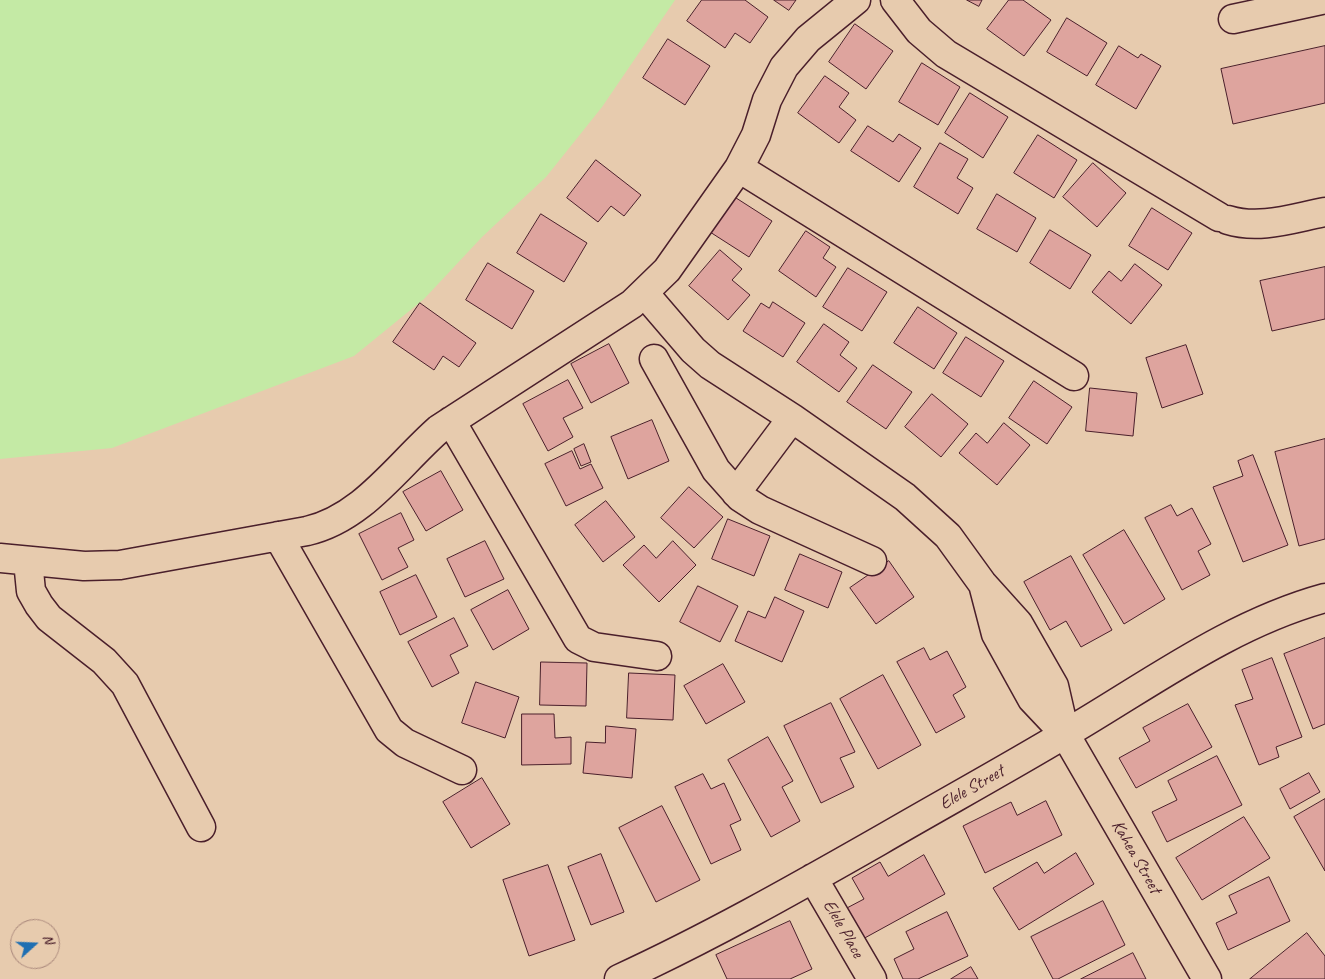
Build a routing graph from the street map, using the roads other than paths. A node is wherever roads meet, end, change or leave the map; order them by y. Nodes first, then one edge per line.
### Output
1 (856, 0) edge
2 (896, 0) edge
3 (1322, 0) edge
4 (1233, 19) dead end
5 (739, 168) junction
6 (1325, 212) edge
7 (644, 294) junction
8 (654, 359) dead end
9 (1074, 376) dead end
10 (792, 418) junction
11 (451, 421) junction
12 (736, 493) junction
13 (278, 536) junction
14 (0, 558) edge
15 (28, 561) junction
16 (872, 561) dead end
17 (1325, 598) edge
18 (657, 656) dead end
19 (1065, 734) junction
20 (462, 770) dead end
21 (201, 827) dead end
22 (814, 878) junction
23 (618, 979) edge
24 (872, 979) edge
25 (1207, 979) edge

1 - 5 street
2 - 6 street
3 - 4 street
5 - 7 street
5 - 9 street
7 - 10 street, Kahea Street
7 - 11 street
8 - 12 street
10 - 12 street
10 - 19 street, Kahea Street
11 - 13 street
11 - 18 street
12 - 16 street
13 - 15 street
13 - 20 street
14 - 15 street
15 - 21 street
17 - 19 street, Elele Street
19 - 22 street, Elele Street
19 - 25 street, Kahea Street
22 - 23 street, Elele Street
22 - 24 street, Elele Place

